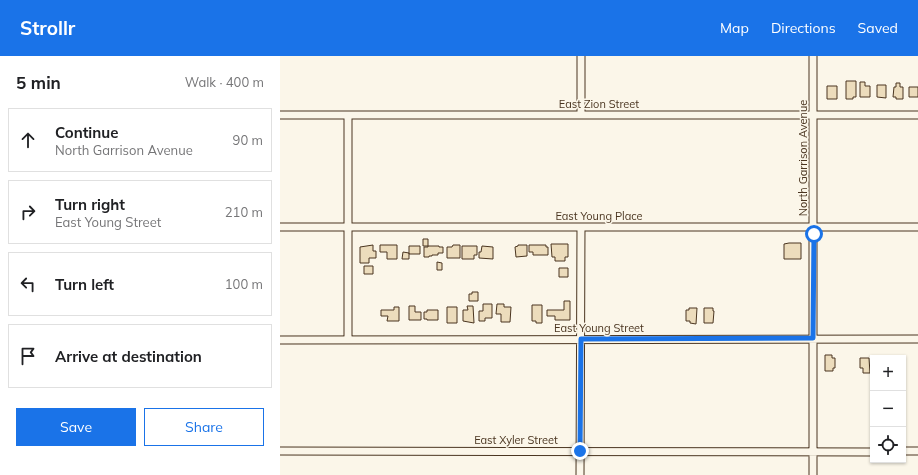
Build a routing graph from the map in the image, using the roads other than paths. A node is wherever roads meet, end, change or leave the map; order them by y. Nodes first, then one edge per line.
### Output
1 (581, 56) edge
2 (813, 56) edge
3 (280, 115) edge
4 (348, 115) junction
5 (581, 115) junction
6 (813, 115) junction
7 (918, 115) edge
8 (280, 227) edge
9 (349, 227) junction
10 (580, 227) junction
11 (814, 227) junction
12 (918, 227) edge
13 (813, 338) junction
14 (581, 339) junction
15 (918, 339) edge
16 (280, 340) edge
17 (348, 340) junction
18 (280, 451) edge
19 (580, 451) junction
20 (906, 451) edge
21 (918, 451) edge
22 (813, 452) junction
23 (870, 452) edge
24 (580, 475) edge
25 (813, 475) edge

1 - 5 street
2 - 6 street, North Garrison Avenue
3 - 4 street, East Zion Street
4 - 5 street, East Zion Street
4 - 9 street
5 - 6 street, East Zion Street
6 - 7 street, East Zion Street
6 - 11 street, North Garrison Avenue
8 - 9 street, East Young Place
9 - 10 street, East Young Place
9 - 17 street
10 - 11 street, East Young Place
10 - 14 street
11 - 12 street, East Young Place
11 - 13 street, North Garrison Avenue
13 - 14 street, East Young Street
13 - 15 street, East Young Street
13 - 22 street, North Garrison Avenue
14 - 17 street, East Young Street
14 - 19 street
16 - 17 street, East Young Street
18 - 19 street, East Xyler Street
19 - 22 street, East Xyler Street
19 - 24 street
20 - 21 street
22 - 23 street, East Xyler Street
22 - 25 street, North Garrison Avenue

